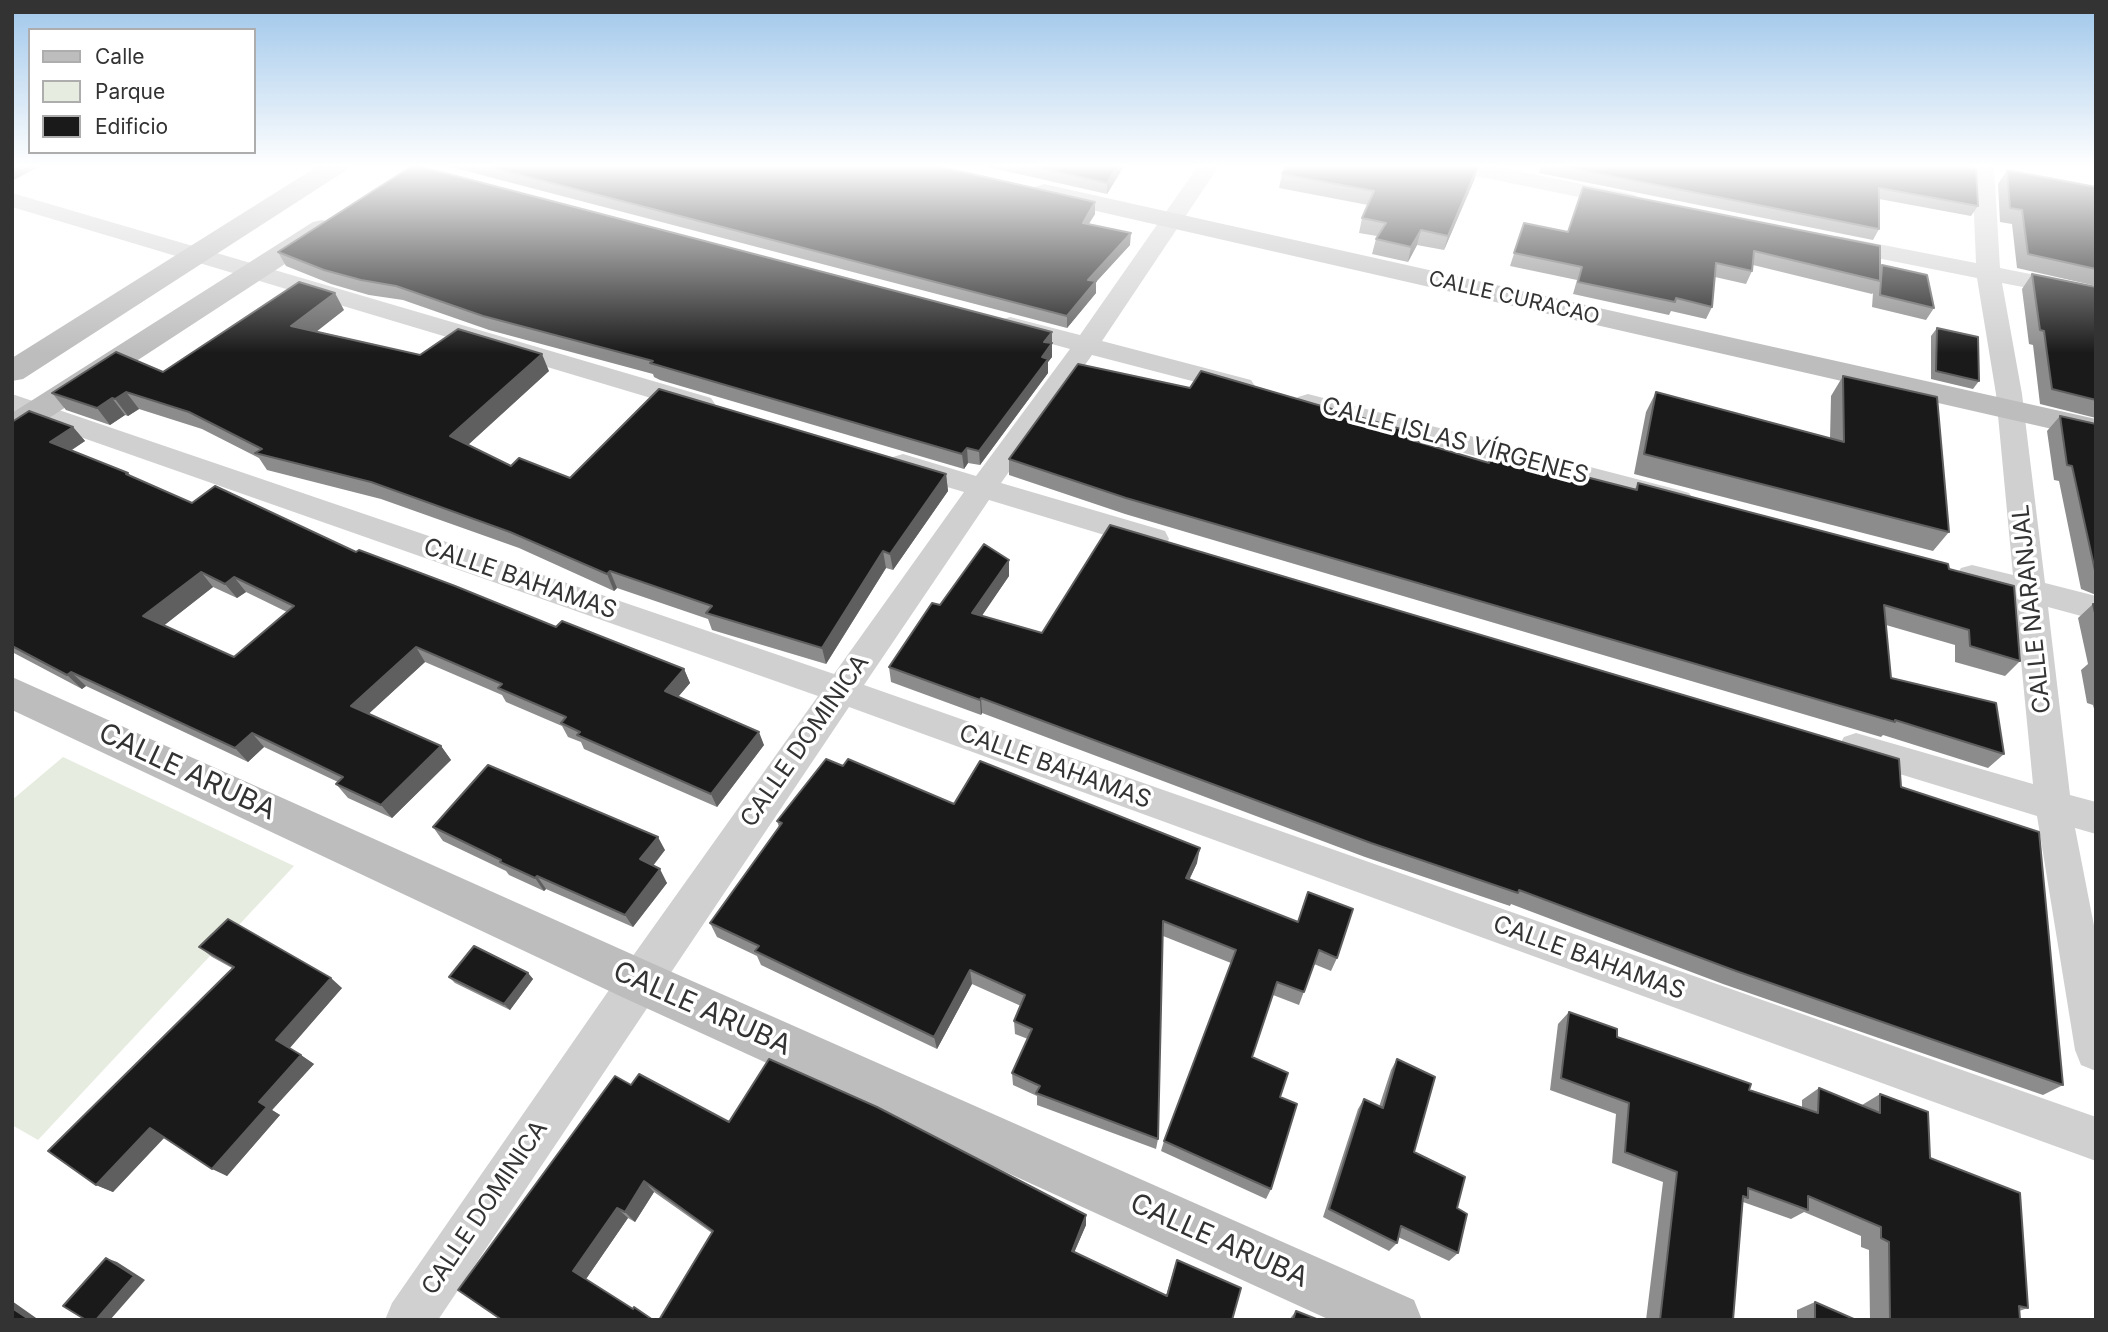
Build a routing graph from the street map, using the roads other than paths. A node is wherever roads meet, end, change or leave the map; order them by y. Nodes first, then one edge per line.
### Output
1 (110, 228) edge
2 (239, 228) edge
3 (322, 228) edge
4 (1167, 228) edge
5 (1204, 228) edge
6 (1987, 228) edge
7 (1811, 237) edge
8 (199, 254) junction
9 (256, 271) junction
10 (1988, 273) junction
11 (2096, 294) edge
12 (979, 317) edge
13 (1086, 345) junction
14 (12, 372) edge
15 (1261, 391) edge
16 (1288, 398) edge
17 (2009, 410) junction
18 (731, 413) edge
19 (20, 414) edge
20 (2096, 429) edge
21 (876, 456) edge
22 (982, 488) junction
23 (1706, 507) edge
24 (1182, 547) edge
25 (1949, 570) edge
26 (2030, 591) junction
27 (2096, 608) edge
28 (840, 690) junction
29 (12, 692) edge
30 (1825, 737) edge
31 (2053, 805) junction
32 (2096, 818) edge
33 (639, 981) junction
34 (2096, 1050) edge
35 (2096, 1139) edge
36 (409, 1320) edge
37 (1394, 1320) edge

1 - 8 street
2 - 8 main road
3 - 9 main road
4 - 13 street, CALLE DOMINICA
5 - 17 main road, CALLE CURACAO
6 - 10 street, CALLE NARANJAL
7 - 10 street
8 - 9 street
8 - 14 main road
9 - 18 street
9 - 19 main road
10 - 11 street
10 - 17 street, CALLE NARANJAL
12 - 13 street
13 - 15 street
13 - 22 street, CALLE DOMINICA
16 - 23 street, CALLE ISLAS VÍRGENES
17 - 20 main road, CALLE CURACAO
17 - 26 street, CALLE NARANJAL
19 - 28 street, CALLE BAHAMAS
21 - 22 street
22 - 24 street
22 - 28 street, CALLE DOMINICA
25 - 26 street
26 - 27 street
26 - 31 street, CALLE NARANJAL
28 - 33 street, CALLE DOMINICA
28 - 35 street, CALLE BAHAMAS
29 - 33 main road, CALLE ARUBA
30 - 31 street
31 - 32 street
31 - 34 street, CALLE NARANJAL
33 - 36 street, CALLE DOMINICA
33 - 37 main road, CALLE ARUBA

